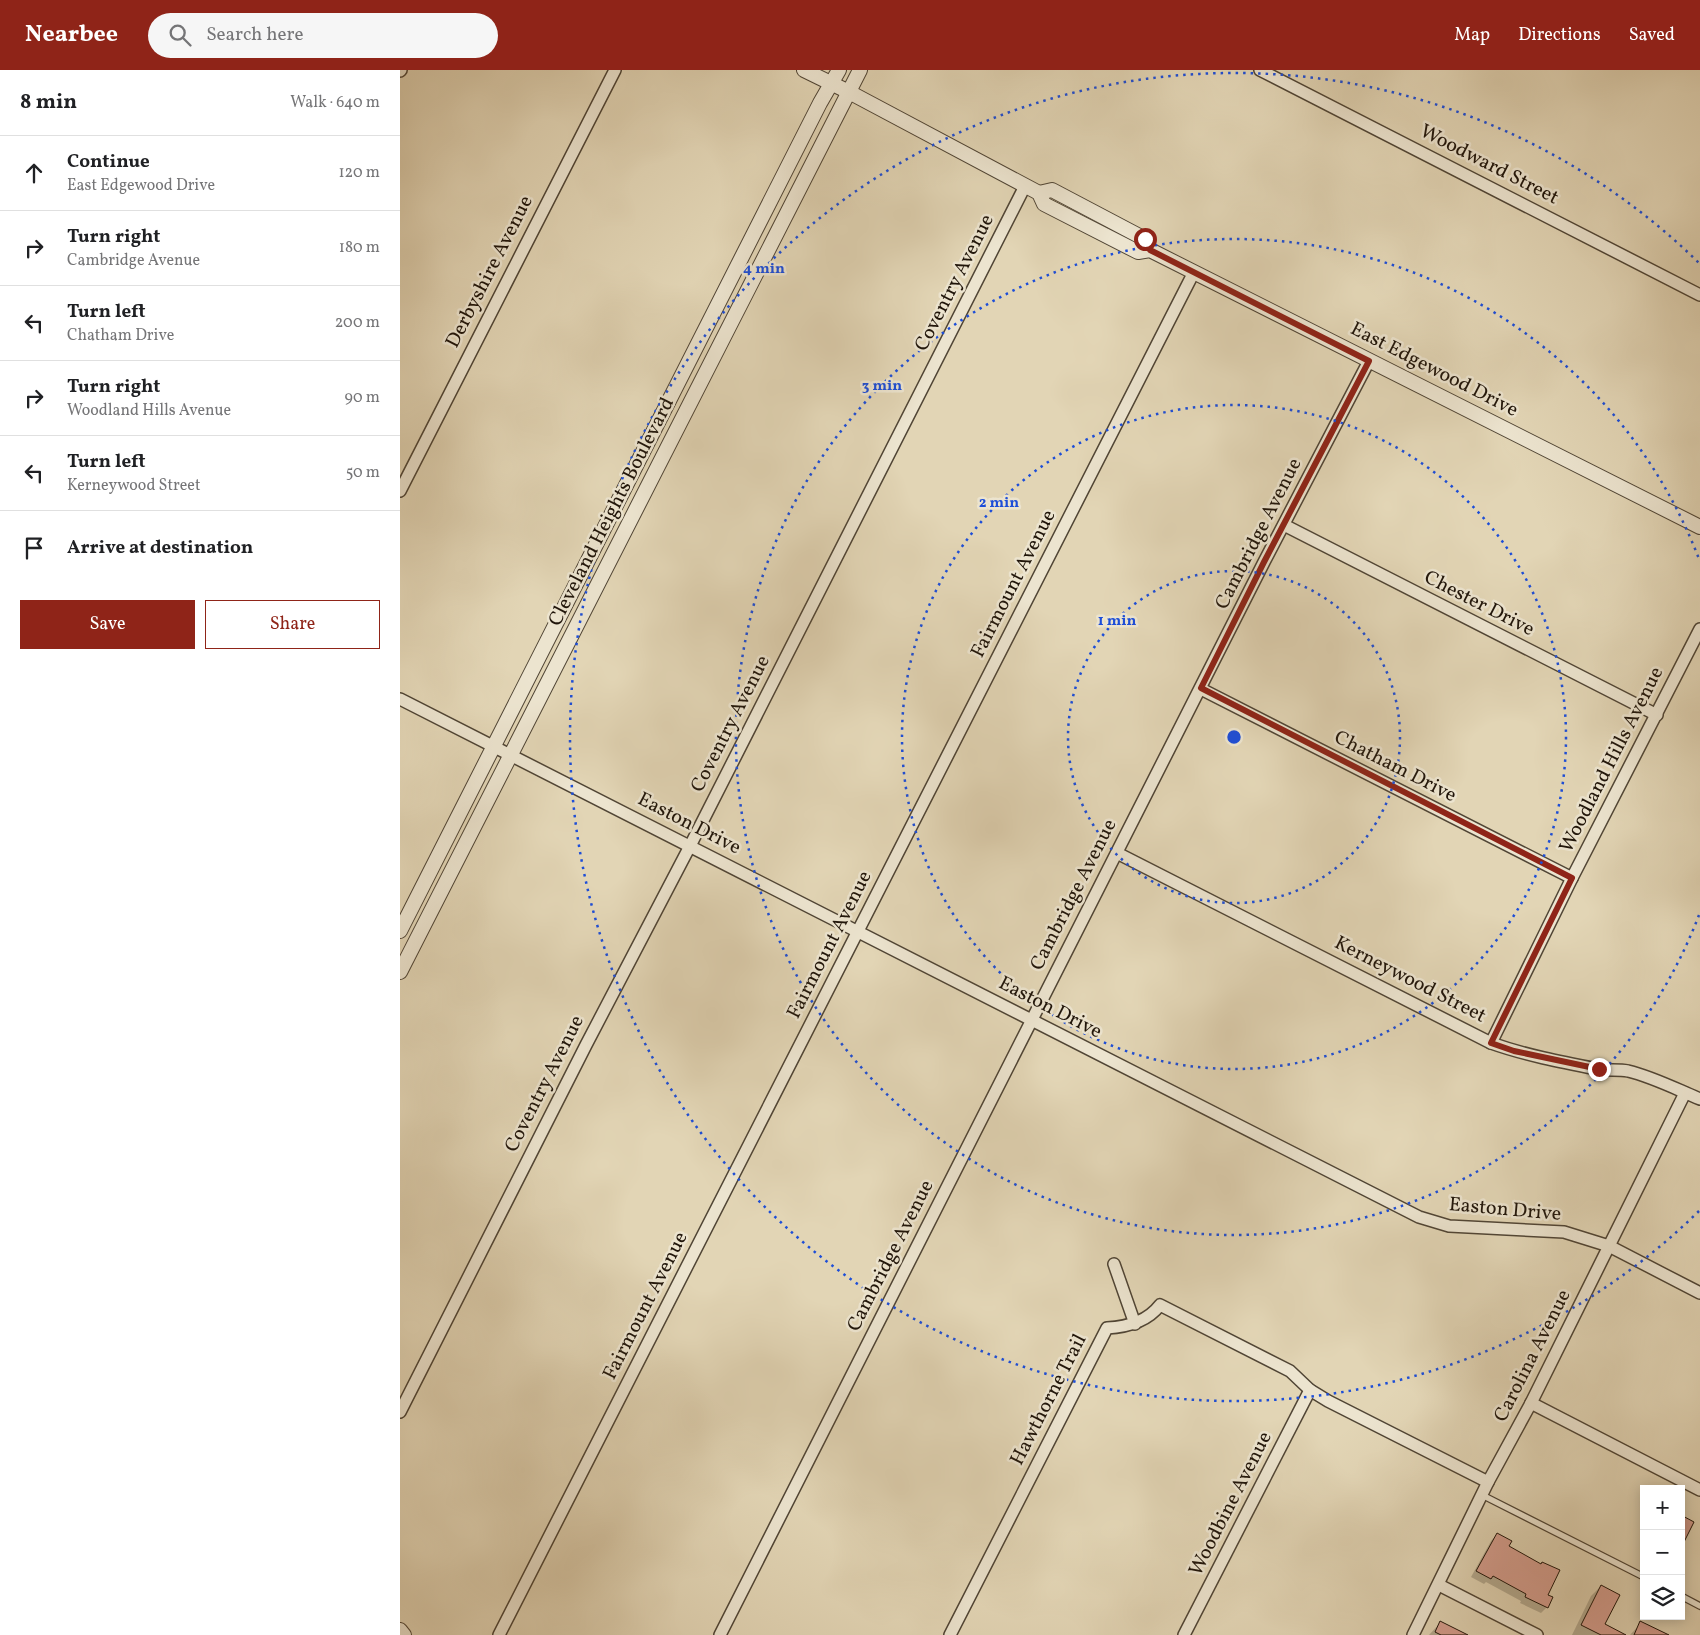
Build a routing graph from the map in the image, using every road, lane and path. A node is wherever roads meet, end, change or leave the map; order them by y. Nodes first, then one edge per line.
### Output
1 (615, 70) edge
2 (804, 70) edge
3 (839, 70) edge
4 (860, 70) edge
5 (1260, 70) edge
6 (831, 84) junction
7 (848, 92) junction
8 (1025, 186) junction
9 (1194, 272) junction
10 (1700, 295) edge
11 (1369, 361) junction
12 (662, 416) junction
13 (679, 424) junction
14 (400, 491) edge
15 (1284, 525) junction
16 (1700, 527) edge
17 (1700, 629) edge
18 (1201, 688) junction
19 (400, 699) edge
20 (1657, 715) junction
21 (494, 747) junction
22 (511, 756) junction
23 (690, 846) junction
24 (1117, 853) junction
25 (1572, 878) junction
26 (400, 931) edge
27 (858, 931) junction
28 (400, 972) edge
29 (1031, 1020) junction
30 (1491, 1043) junction
31 (1686, 1093) junction
32 (1700, 1099) edge
33 (1609, 1246) junction
34 (1114, 1264) dead end
35 (1700, 1293) edge
36 (1136, 1324) junction
37 (1310, 1390) junction
38 (1531, 1403) junction
39 (400, 1412) edge
40 (1488, 1482) junction
41 (1700, 1490) edge
42 (1482, 1495) junction
43 (1640, 1575) edge
44 (1439, 1584) junction
45 (1685, 1598) edge
46 (1700, 1606) edge
47 (400, 1630) edge
48 (404, 1635) edge
49 (499, 1635) edge
50 (720, 1635) edge
51 (950, 1635) edge
52 (1184, 1635) edge
53 (1413, 1635) edge
54 (1537, 1635) edge

1 - 14 street, Derbyshire Avenue
2 - 6 street, East Edgewood Drive
3 - 6 street, Cleveland Heights Boulevard
4 - 7 street, Cleveland Heights Boulevard
5 - 10 street, Woodward Street
6 - 7 street, East Edgewood Drive
6 - 12 street, Cleveland Heights Boulevard
7 - 8 street, East Edgewood Drive
7 - 13 street, Cleveland Heights Boulevard
8 - 9 street, East Edgewood Drive
8 - 23 street, Coventry Avenue
9 - 11 street, East Edgewood Drive
9 - 27 street, Fairmount Avenue
11 - 15 street, Cambridge Avenue
11 - 16 street, East Edgewood Drive
12 - 13 street
12 - 21 street, Cleveland Heights Boulevard
13 - 22 street, Cleveland Heights Boulevard
15 - 18 street, Cambridge Avenue
15 - 20 street, Chester Drive
17 - 20 street, Woodland Hills Avenue
18 - 24 street, Cambridge Avenue
18 - 25 street, Chatham Drive
19 - 21 street, Easton Drive
20 - 25 street, Woodland Hills Avenue
21 - 22 street, Easton Drive
21 - 26 street, Cleveland Heights Boulevard
22 - 23 street, Easton Drive
22 - 28 street, Cleveland Heights Boulevard
23 - 27 street, Easton Drive
23 - 39 street, Coventry Avenue
24 - 29 street, Cambridge Avenue
24 - 30 street, Kerneywood Street
25 - 30 street, Woodland Hills Avenue
27 - 29 street, Easton Drive
27 - 49 street, Fairmount Avenue
29 - 33 street, Easton Drive
29 - 50 street, Cambridge Avenue
30 - 31 street, Kerneywood Street
31 - 32 street, Kerneywood Street
31 - 33 street, Carolina Avenue
33 - 35 street, Easton Drive
33 - 38 street, Carolina Avenue
34 - 36 street
36 - 37 street, Hawthorne Trail
36 - 51 street, Hawthorne Trail
37 - 40 street, Hawthorne Trail
37 - 52 street, Woodbine Avenue
38 - 40 street, Carolina Avenue
38 - 41 street
40 - 42 street, Carolina Avenue
42 - 43 lane
42 - 44 street, Carolina Avenue
44 - 53 street, Carolina Avenue
44 - 54 street
45 - 46 lane
47 - 48 street

